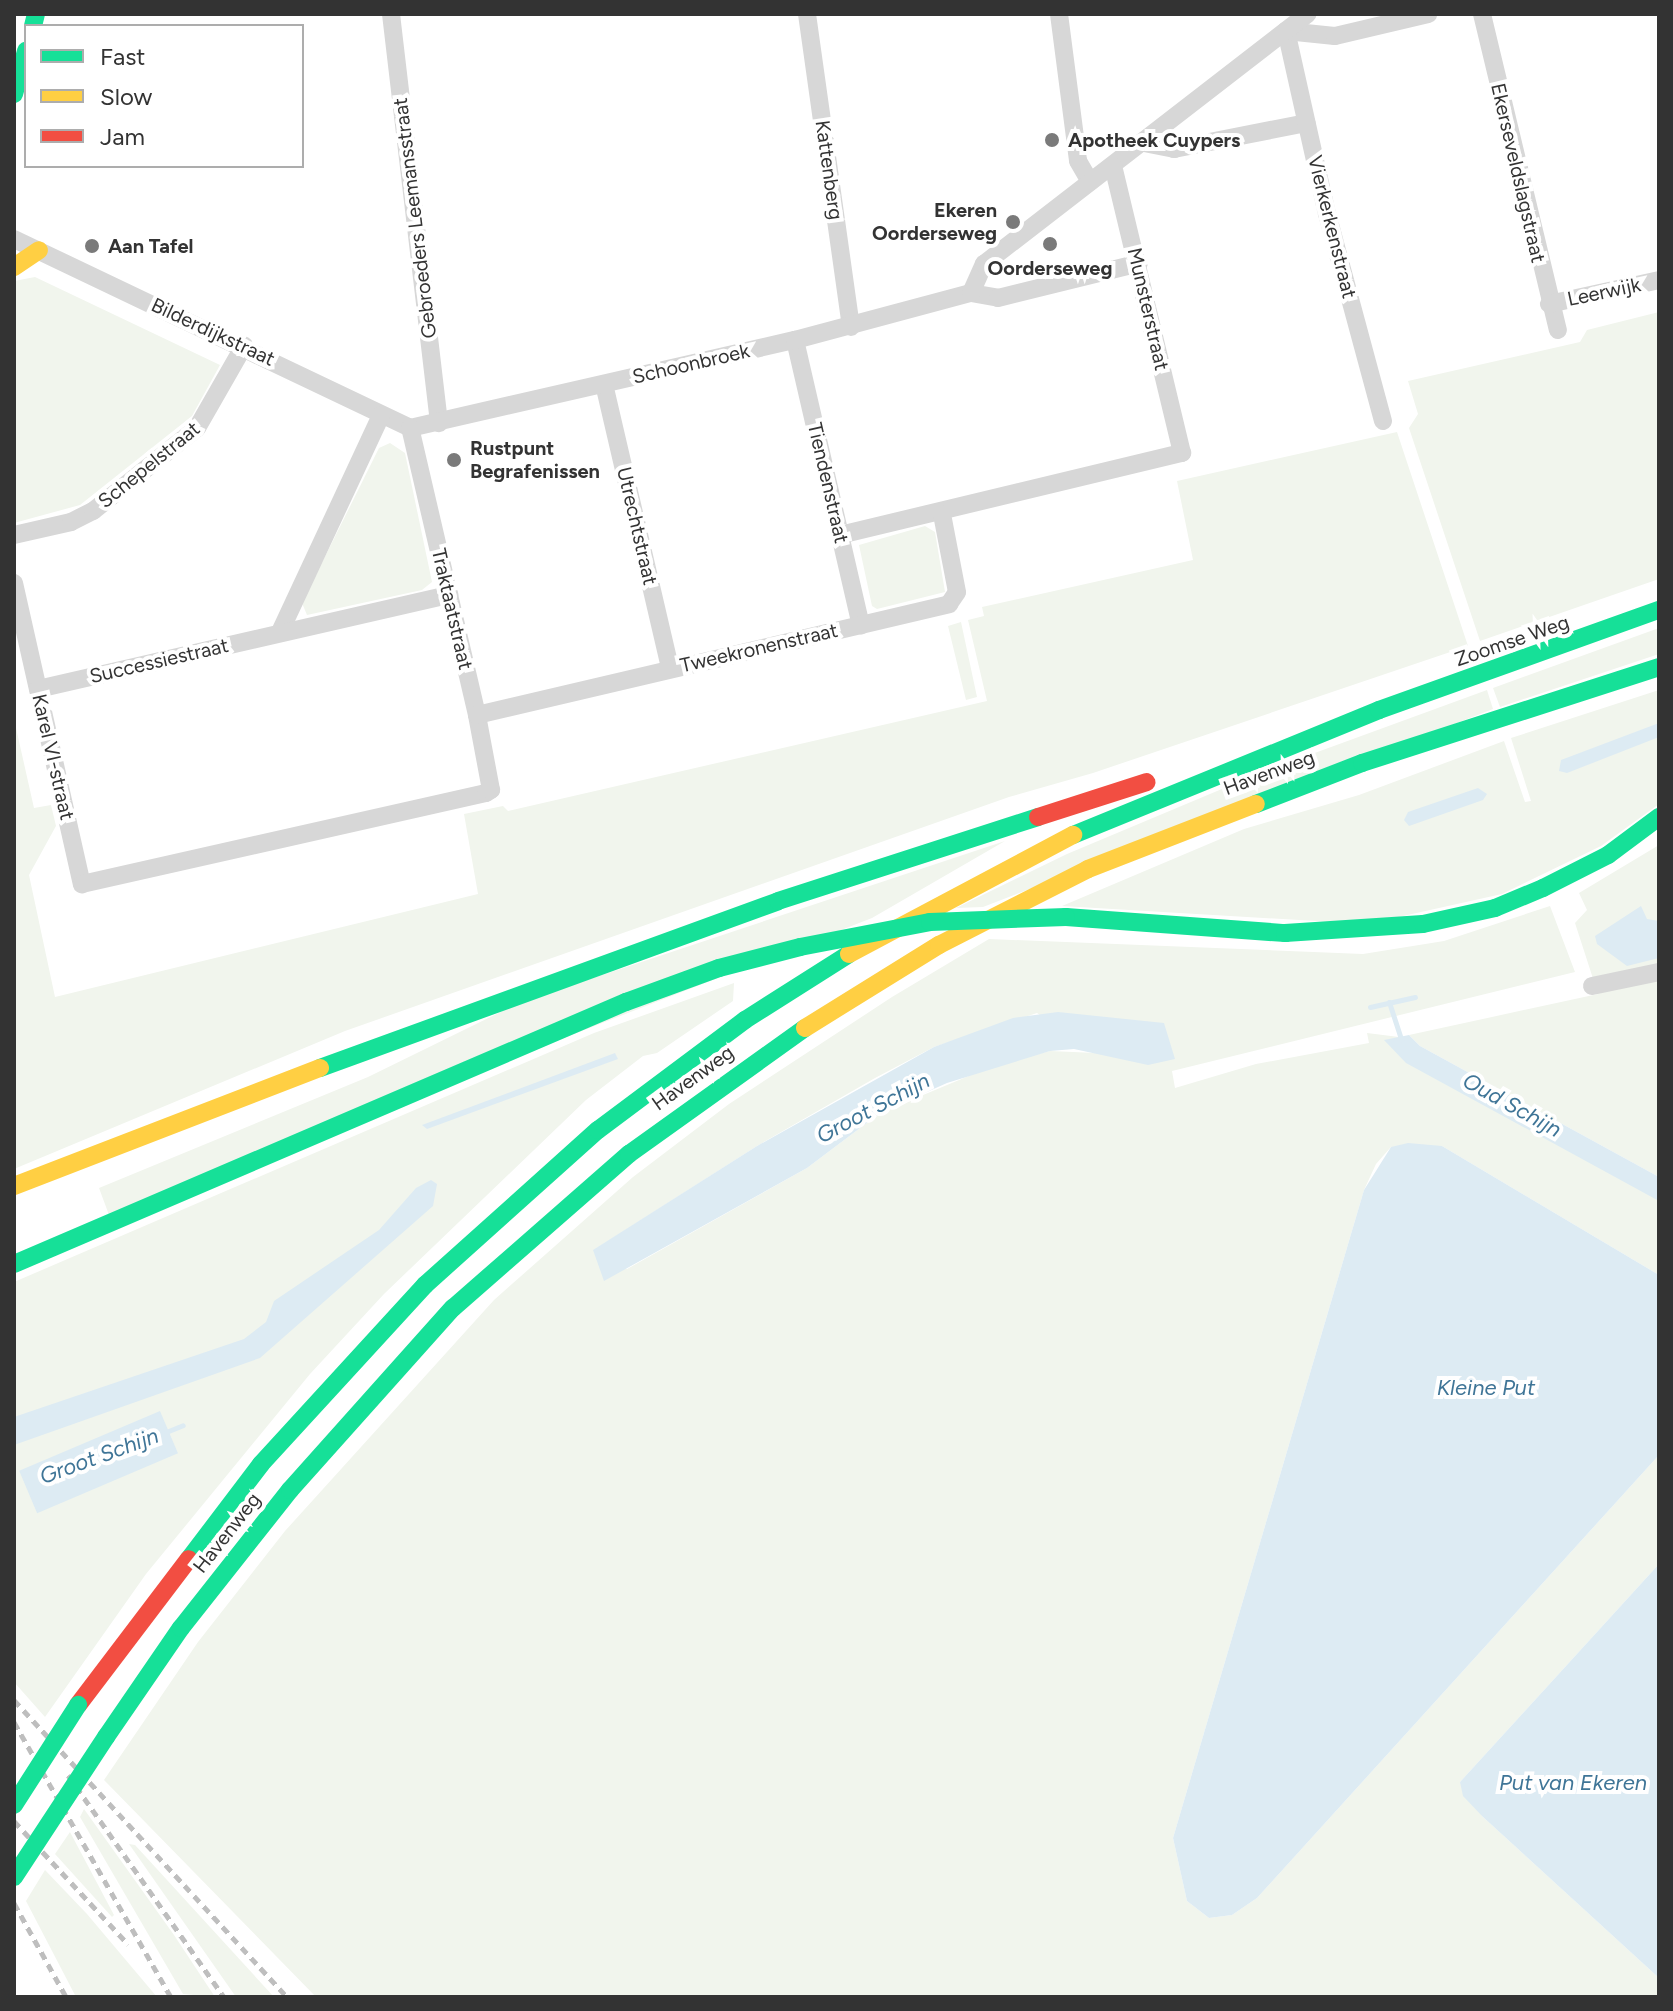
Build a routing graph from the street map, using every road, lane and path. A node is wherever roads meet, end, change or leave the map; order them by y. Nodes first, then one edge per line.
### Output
1 (391, 14) edge
2 (807, 14) edge
3 (1059, 14) edge
4 (1308, 14) edge
5 (1428, 14) edge
6 (1482, 14) edge
7 (1286, 31) junction
8 (24, 58) edge
9 (14, 94) edge
10 (1306, 123) junction
11 (1144, 143) junction
12 (1113, 166) junction
13 (1090, 182) junction
14 (14, 239) edge
15 (39, 250) junction
16 (1139, 263) junction
17 (14, 267) edge
18 (1659, 280) edge
19 (971, 293) junction
20 (1549, 304) junction
21 (851, 327) junction
22 (1558, 330) dead end
23 (795, 340) junction
24 (244, 346) junction
25 (604, 384) junction
26 (381, 415) junction
27 (1383, 421) dead end
28 (439, 423) junction
29 (410, 428) junction
30 (942, 514) junction
31 (14, 535) edge
32 (840, 535) junction
33 (14, 583) edge
34 (449, 595) junction
35 (1659, 610) edge
36 (861, 625) junction
37 (280, 632) junction
38 (1659, 667) edge
39 (670, 668) junction
40 (38, 689) junction
41 (1379, 710) junction
42 (477, 715) junction
43 (491, 790) joint
44 (1659, 817) edge
45 (1659, 972) edge
46 (1592, 986) dead end
47 (14, 1186) edge
48 (14, 1264) edge
49 (14, 1805) edge
50 (14, 1877) edge

1 - 28 street, Gebroeders Leemansstraat
2 - 21 street, Kattenberg
3 - 13 street
4 - 7 street
5 - 7 street
6 - 20 street, Ekerseveldslagstraat
7 - 10 street, Vierkerkenstraat
7 - 11 street
8 - 9 main road
10 - 11 street
10 - 27 street, Vierkerkenstraat
11 - 12 street
12 - 13 street
12 - 16 street, Munsterstraat
13 - 19 street
14 - 15 street, Bilderdijkstraat
15 - 17 main road
15 - 24 street, Bilderdijkstraat
16 - 19 street, Schoonbroek
16 - 30 street, Munsterstraat
18 - 20 street, Leerwijk
19 - 21 street, Schoonbroek
20 - 22 street, Ekerseveldslagstraat
21 - 23 street, Schoonbroek
23 - 25 street, Schoonbroek
23 - 32 street, Tiendenstraat
24 - 26 street, Bilderdijkstraat
24 - 31 street, Schepelstraat
25 - 28 street, Schoonbroek
25 - 39 street, Utrechtstraat
26 - 29 street, Bilderdijkstraat
26 - 37 street
28 - 29 street, Schoonbroek
29 - 34 street, Traktaatstraat
30 - 32 street
30 - 36 street, Tweekronenstraat
32 - 36 street, Tiendenstraat
33 - 40 street, Karel VI-straat
34 - 37 street, Successiestraat
34 - 42 street, Traktaatstraat
35 - 41 main road, Zoomse Weg
36 - 39 street, Tweekronenstraat
37 - 40 street, Successiestraat
38 - 50 main road, Havenweg, bridge
39 - 42 street, Tweekronenstraat
40 - 43 street, Karel VI-straat
41 - 47 main road
41 - 49 main road, Havenweg, bridge
42 - 43 street, Traktaatstraat
44 - 48 main road, bridge
45 - 46 street

